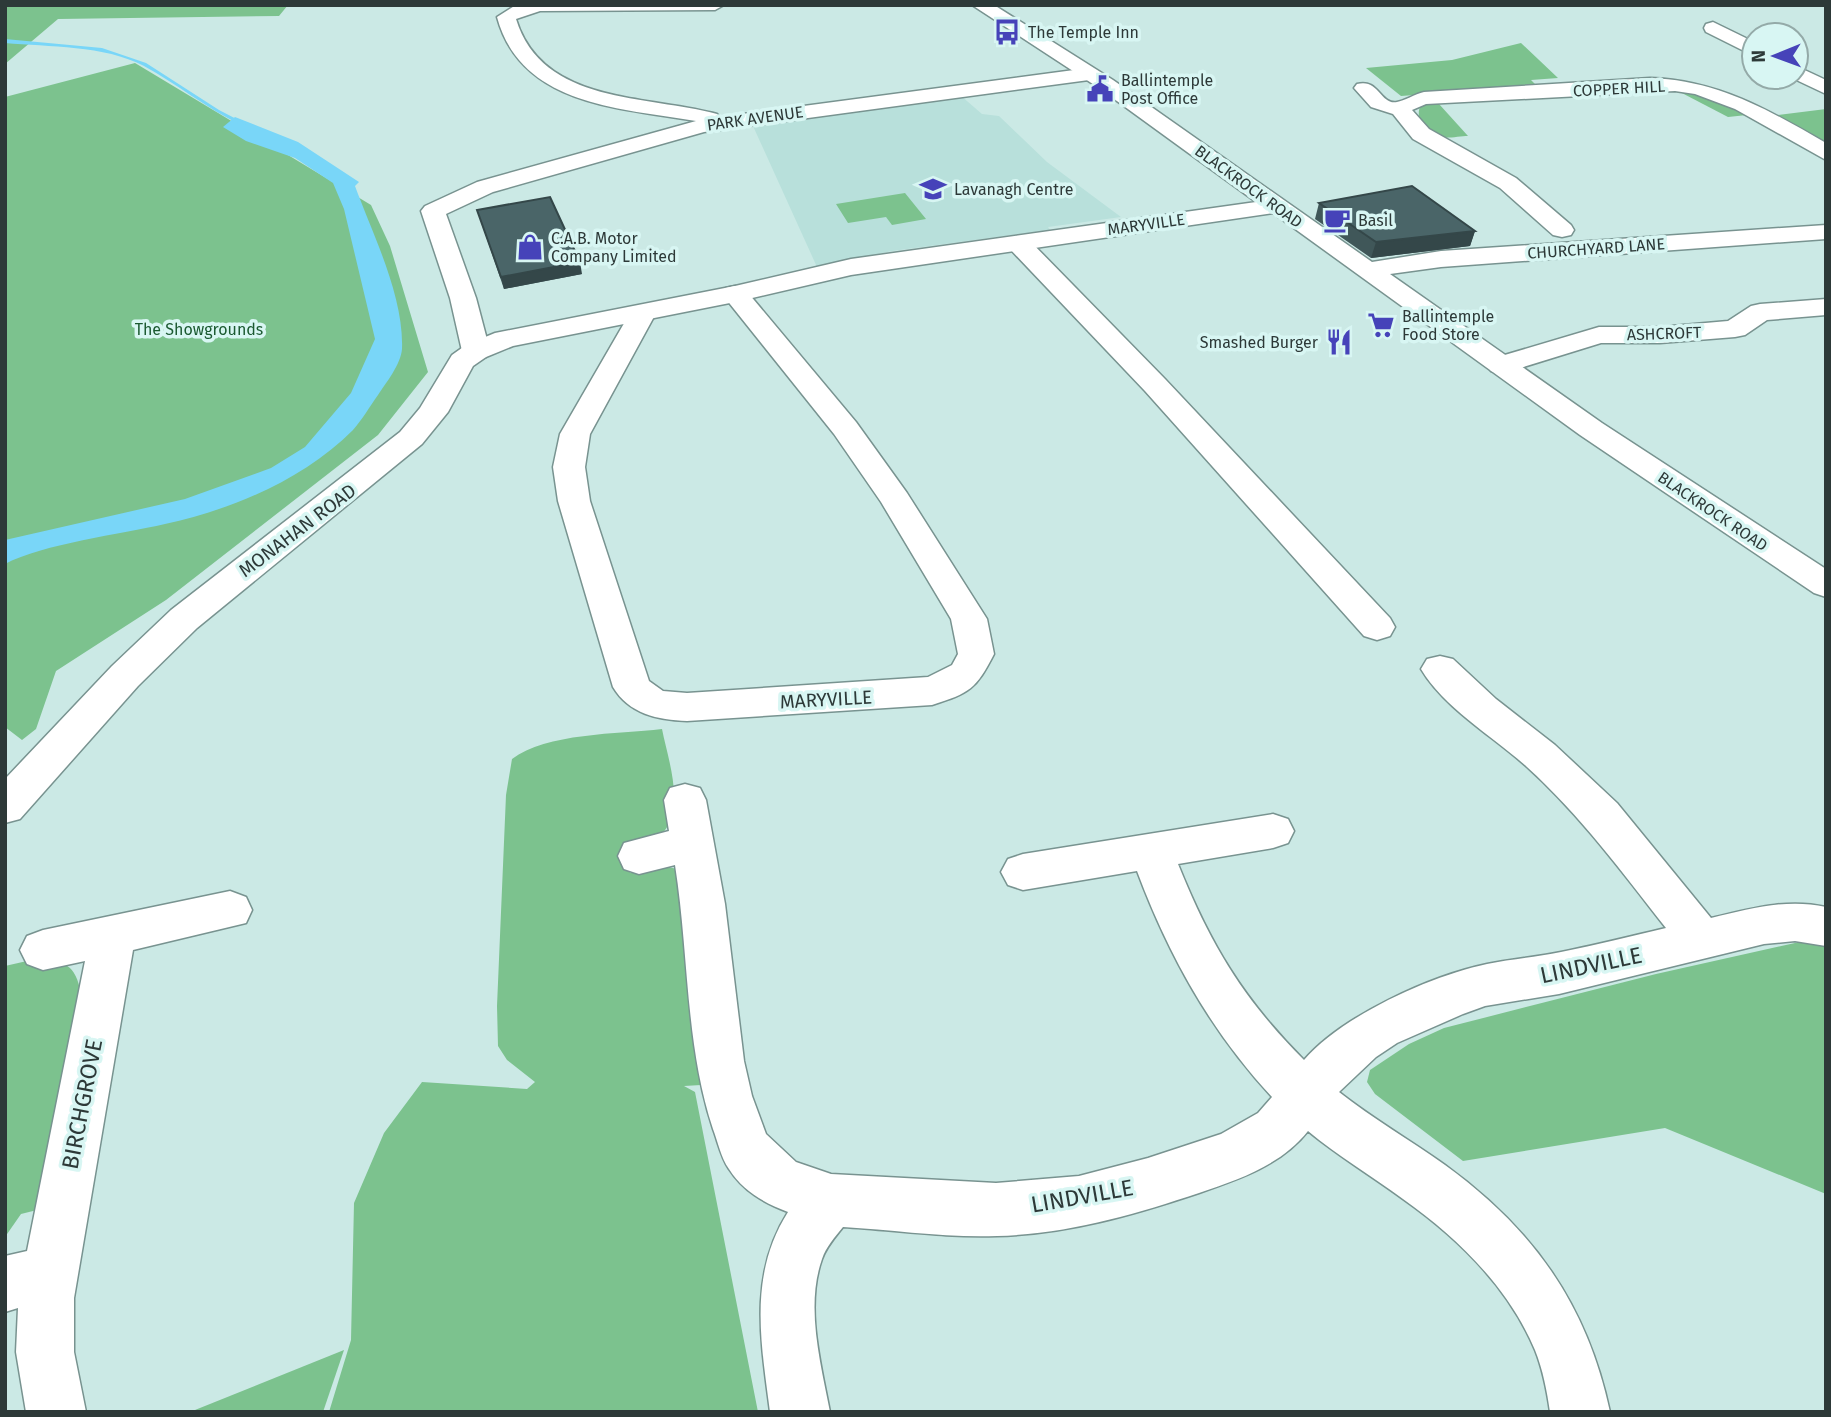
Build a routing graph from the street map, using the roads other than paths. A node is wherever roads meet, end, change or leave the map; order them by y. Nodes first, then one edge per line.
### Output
1 (715, 5) edge
2 (981, 5) edge
3 (1740, 25) dead end
4 (1740, 44) edge
5 (1089, 74) junction
6 (1810, 79) edge
7 (1364, 88) dead end
8 (1826, 88) edge
9 (1401, 110) junction
10 (719, 123) junction
11 (1826, 153) edge
12 (1275, 205) junction
13 (1562, 230) dead end
14 (1826, 232) edge
15 (1017, 243) junction
16 (1367, 270) junction
17 (735, 294) junction
18 (1826, 307) edge
19 (643, 313) junction
20 (476, 351) junction
21 (1501, 365) junction
22 (1826, 585) edge
23 (1377, 627) dead end
24 (1440, 670) dead end
25 (5, 807) edge
26 (1273, 831) dead end
27 (1151, 850) junction
28 (639, 856) dead end
29 (1023, 872) dead end
30 (230, 910) dead end
31 (1826, 927) edge
32 (113, 935) junction
33 (1702, 940) junction
34 (43, 950) dead end
35 (1306, 1096) junction
36 (831, 1200) junction
37 (26, 1278) edge
38 (56, 1412) edge
39 (800, 1412) edge
40 (1580, 1412) edge

1 - 10 street
2 - 5 street, BLACKROCK ROAD
3 - 4 street
5 - 10 street, PARK AVENUE
5 - 12 street, BLACKROCK ROAD
6 - 8 street
7 - 9 street
9 - 11 street, COPPER HILL
9 - 13 street
10 - 20 street, PARK AVENUE
12 - 15 street, MARYVILLE
12 - 16 street, BLACKROCK ROAD
14 - 16 street, CHURCHYARD LANE
15 - 17 street, MARYVILLE
15 - 23 street
16 - 21 street, BLACKROCK ROAD
17 - 19 street, MARYVILLE
17 - 19 street, MARYVILLE
18 - 21 street, ASHCROFT
19 - 20 street, MARYVILLE
20 - 25 street, MONAHAN ROAD
21 - 22 street, BLACKROCK ROAD
24 - 33 street
26 - 27 street
27 - 29 street
27 - 35 street
28 - 36 street, LINDVILLE
30 - 32 street
31 - 33 street, LINDVILLE
32 - 34 street
32 - 37 street, BIRCHGROVE
33 - 35 street, LINDVILLE
35 - 36 street, LINDVILLE
35 - 40 street
36 - 39 street
37 - 38 street, BIRCHGROVE

